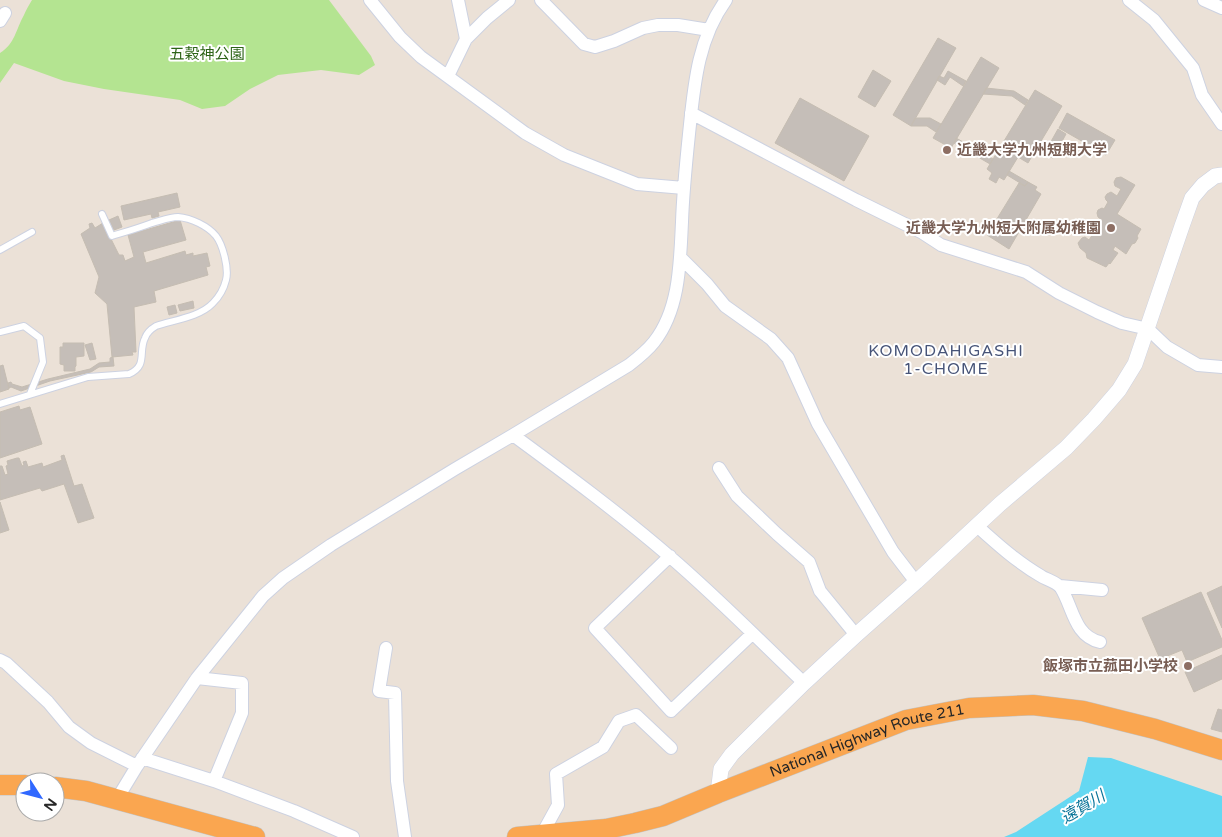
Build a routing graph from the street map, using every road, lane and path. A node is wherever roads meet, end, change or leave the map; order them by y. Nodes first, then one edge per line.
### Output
1 (370, 0) edge
2 (509, 0) edge
3 (541, 0) edge
4 (726, 0) edge
5 (1129, 0) edge
6 (1204, 0) edge
7 (461, 4) edge
8 (1222, 8) edge
9 (709, 30) junction
10 (466, 39) junction
11 (448, 76) junction
12 (691, 113) junction
13 (1222, 124) edge
14 (1220, 173) edge
15 (684, 188) junction
16 (102, 214) dead end
17 (32, 232) dead end
18 (0, 250) edge
19 (680, 257) junction
20 (1148, 329) junction
21 (0, 332) edge
22 (1222, 367) edge
23 (30, 394) junction
24 (0, 404) edge
25 (513, 436) junction
26 (719, 468) dead end
27 (977, 526) junction
28 (670, 556) junction
29 (916, 582) junction
30 (1060, 586) junction
31 (1102, 590) dead end
32 (752, 634) junction
33 (856, 635) junction
34 (1100, 642) dead end
35 (386, 648) dead end
36 (0, 660) edge
37 (197, 678) junction
38 (804, 683) junction
39 (671, 748) dead end
40 (1222, 750) edge
41 (139, 762) junction
42 (214, 781) junction
43 (0, 785) edge
44 (15, 785) edge
45 (65, 788) edge
46 (718, 793) junction
47 (117, 799) junction
48 (541, 836) junction
49 (255, 837) edge
50 (353, 837) edge
51 (404, 837) edge
52 (517, 837) edge

1 - 11 street
2 - 10 street
3 - 9 street
4 - 9 street
5 - 13 street
6 - 8 street
7 - 10 street
9 - 12 street
10 - 11 street
11 - 15 street
12 - 15 street
12 - 20 street
14 - 20 street
15 - 19 street
16 - 23 lane
17 - 18 lane
19 - 25 street
19 - 29 street
20 - 22 street
20 - 27 street
21 - 23 lane
23 - 24 lane
25 - 28 street
25 - 37 street
26 - 33 street
27 - 29 street
27 - 30 street
28 - 32 street
28 - 32 street
29 - 33 street
30 - 31 street
30 - 34 street
32 - 38 street
33 - 38 street
35 - 51 street
36 - 41 street
37 - 41 street
37 - 42 street
38 - 46 street
39 - 48 street
40 - 46 highway, National Highway Route 211
41 - 42 street
41 - 47 street
42 - 50 street
43 - 44 highway
45 - 47 highway
46 - 48 highway, National Highway Route 211
47 - 49 highway
48 - 52 highway, National Highway Route 211

